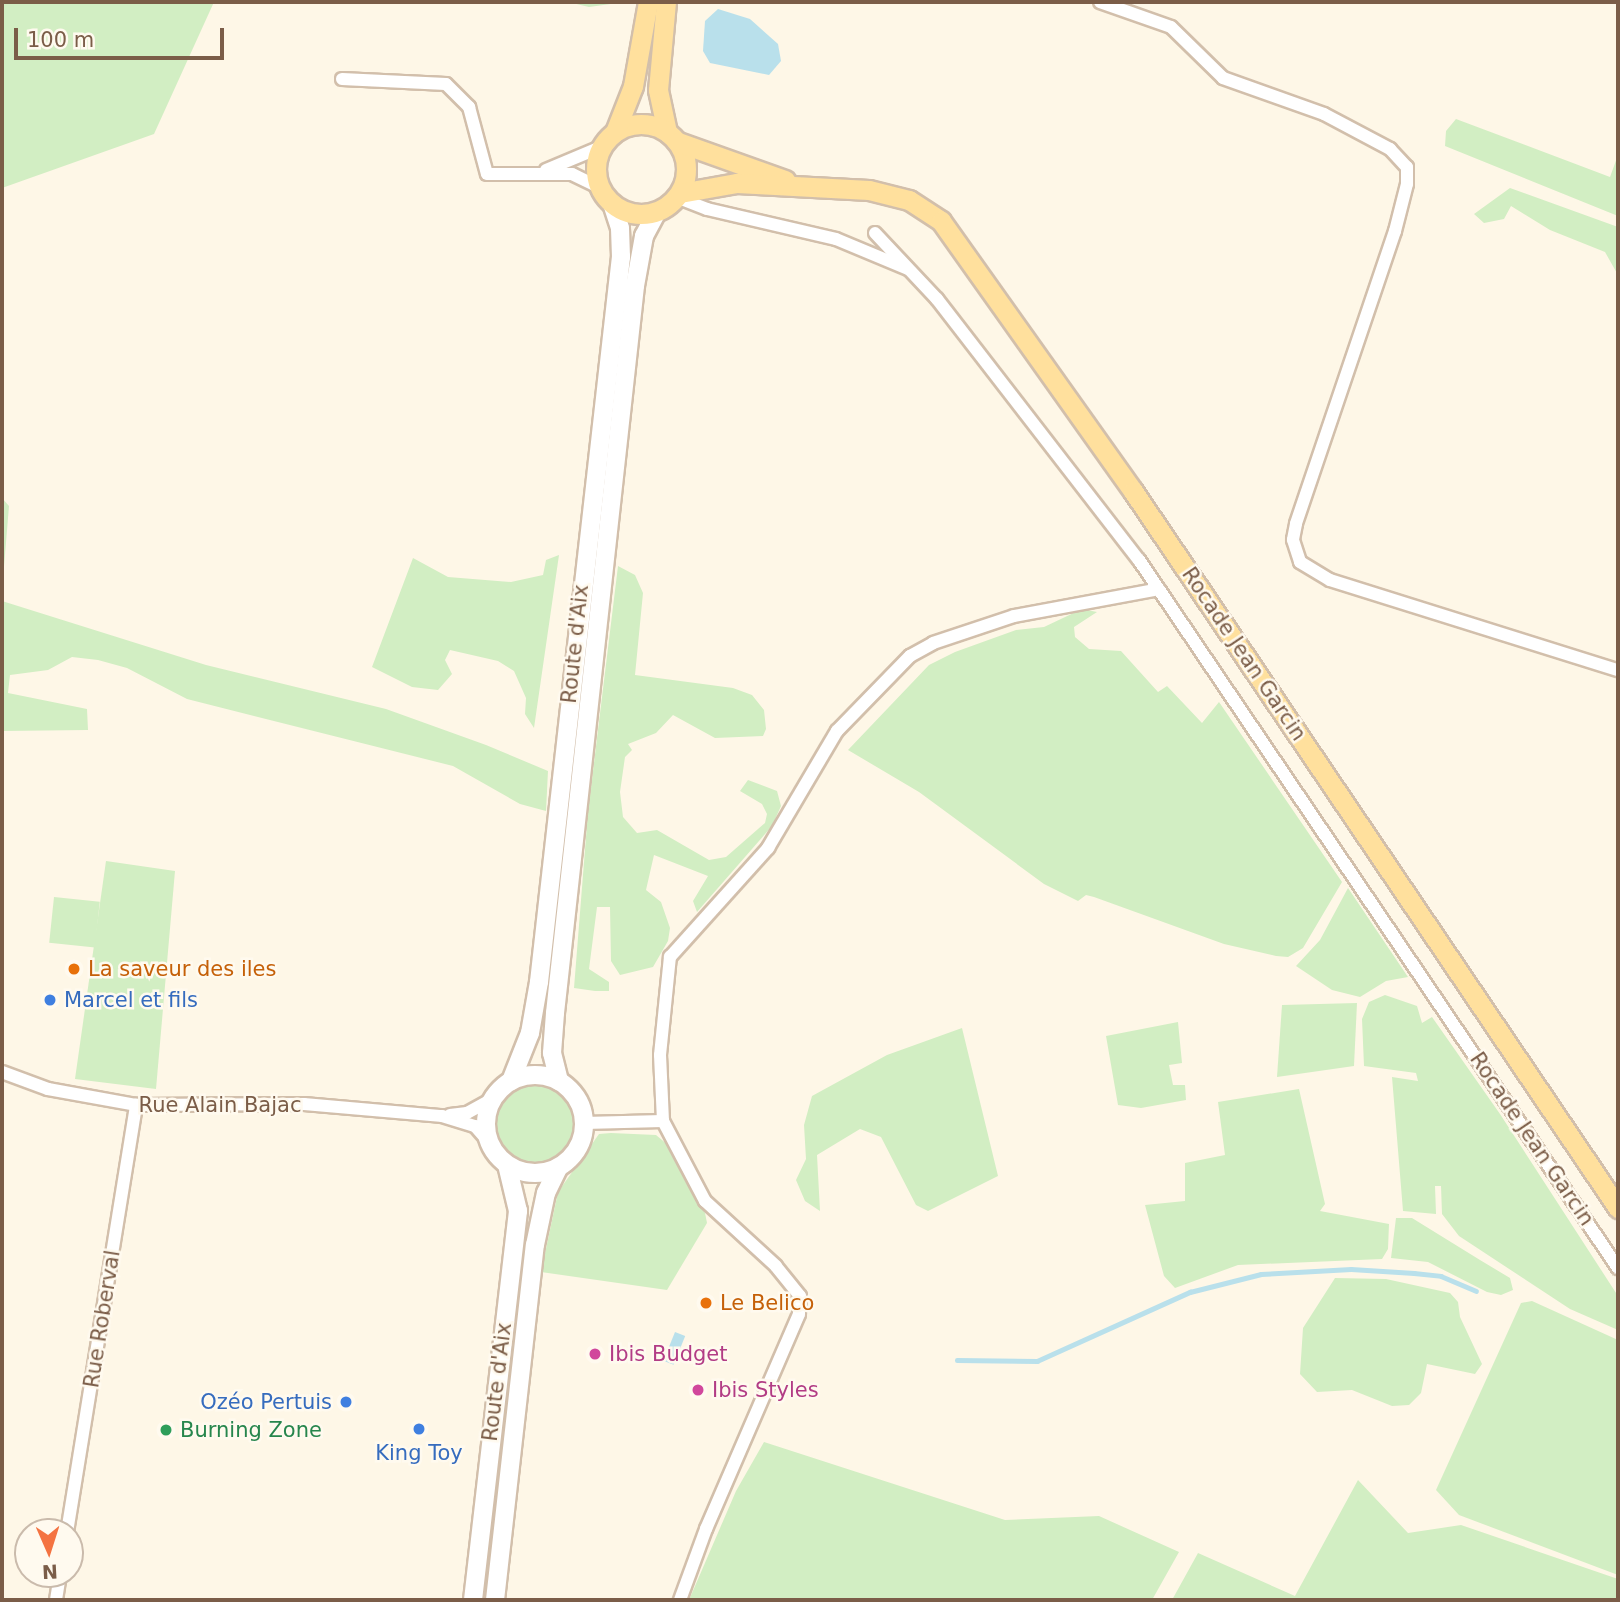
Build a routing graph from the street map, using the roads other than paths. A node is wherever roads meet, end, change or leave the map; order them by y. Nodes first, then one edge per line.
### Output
1 (648, 2) edge
2 (666, 2) edge
3 (1100, 2) edge
4 (342, 79) dead end
5 (615, 132) junction
6 (673, 137) junction
7 (601, 147) junction
8 (542, 172) junction
9 (599, 187) junction
10 (809, 189) junction
11 (678, 195) junction
12 (612, 204) junction
13 (657, 212) junction
14 (874, 233) dead end
15 (915, 272) junction
16 (1159, 589) junction
17 (1618, 670) edge
18 (2, 1072) edge
19 (511, 1081) junction
20 (559, 1082) junction
21 (492, 1099) junction
22 (136, 1105) junction
23 (442, 1116) junction
24 (663, 1121) junction
25 (584, 1123) junction
26 (488, 1141) junction
27 (507, 1165) junction
28 (558, 1168) junction
29 (1618, 1208) edge
30 (1618, 1268) edge
31 (69, 1518) edge
32 (473, 1600) edge
33 (495, 1600) edge
34 (680, 1600) edge

1 - 5 main road
2 - 6 main road
3 - 17 street
4 - 8 street
5 - 6 main road
5 - 7 main road
6 - 10 main road, Rocade Jean Garcin
6 - 11 main road
7 - 8 street
7 - 9 main road
8 - 9 street
9 - 12 main road
10 - 11 main road, Rocade Jean Garcin
10 - 29 main road, Rocade Jean Garcin
11 - 13 main road
11 - 15 street
12 - 13 main road
12 - 19 main road, Route d'Aix
13 - 20 main road, Route d'Aix
14 - 15 street, Rocade Jean Garcin
15 - 16 street, Rocade Jean Garcin
16 - 24 street
16 - 30 street, Rocade Jean Garcin
18 - 22 street, Rue Alain Bajac
19 - 20 main road
19 - 21 main road
20 - 25 main road
21 - 23 street
21 - 26 main road
22 - 23 street, Rue Alain Bajac
22 - 31 street, Rue Roberval
23 - 26 street
24 - 25 street
24 - 34 street
25 - 28 main road
26 - 27 main road
27 - 28 main road
27 - 32 main road, Route d'Aix
28 - 33 main road, Route d'Aix

